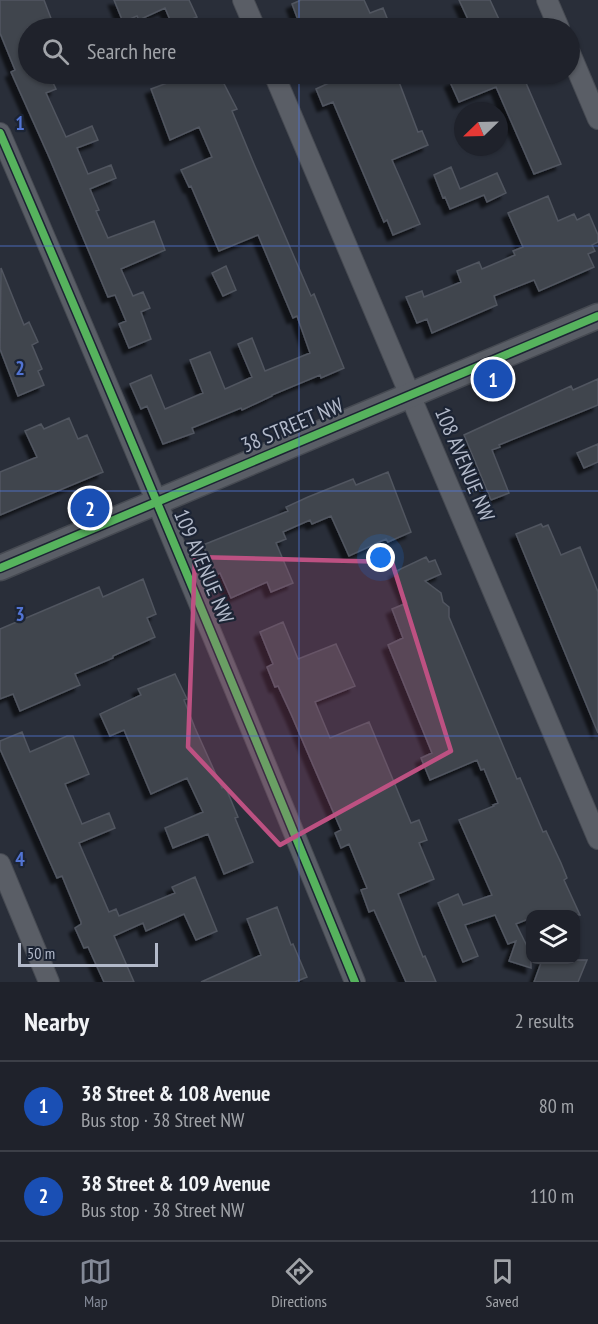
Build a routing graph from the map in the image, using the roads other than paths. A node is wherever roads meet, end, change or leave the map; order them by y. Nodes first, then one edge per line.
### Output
1 (243, 0) edge
2 (547, 0) edge
3 (251, 18) edge
4 (555, 18) edge
5 (580, 77) edge
6 (278, 84) edge
7 (598, 119) edge
8 (0, 133) edge
9 (598, 316) edge
10 (410, 395) junction
11 (157, 501) junction
12 (0, 568) edge
13 (598, 839) edge
14 (0, 864) edge
15 (50, 982) edge
16 (355, 982) edge

1 - 3 street
2 - 4 street
5 - 7 street
6 - 10 street, 108 AVENUE NW
8 - 11 street, 109 AVENUE NW
9 - 10 street, 38 STREET NW
10 - 11 street, 38 STREET NW
10 - 13 street, 108 AVENUE NW
11 - 12 street, 38 STREET NW
11 - 16 street, 109 AVENUE NW
14 - 15 street

